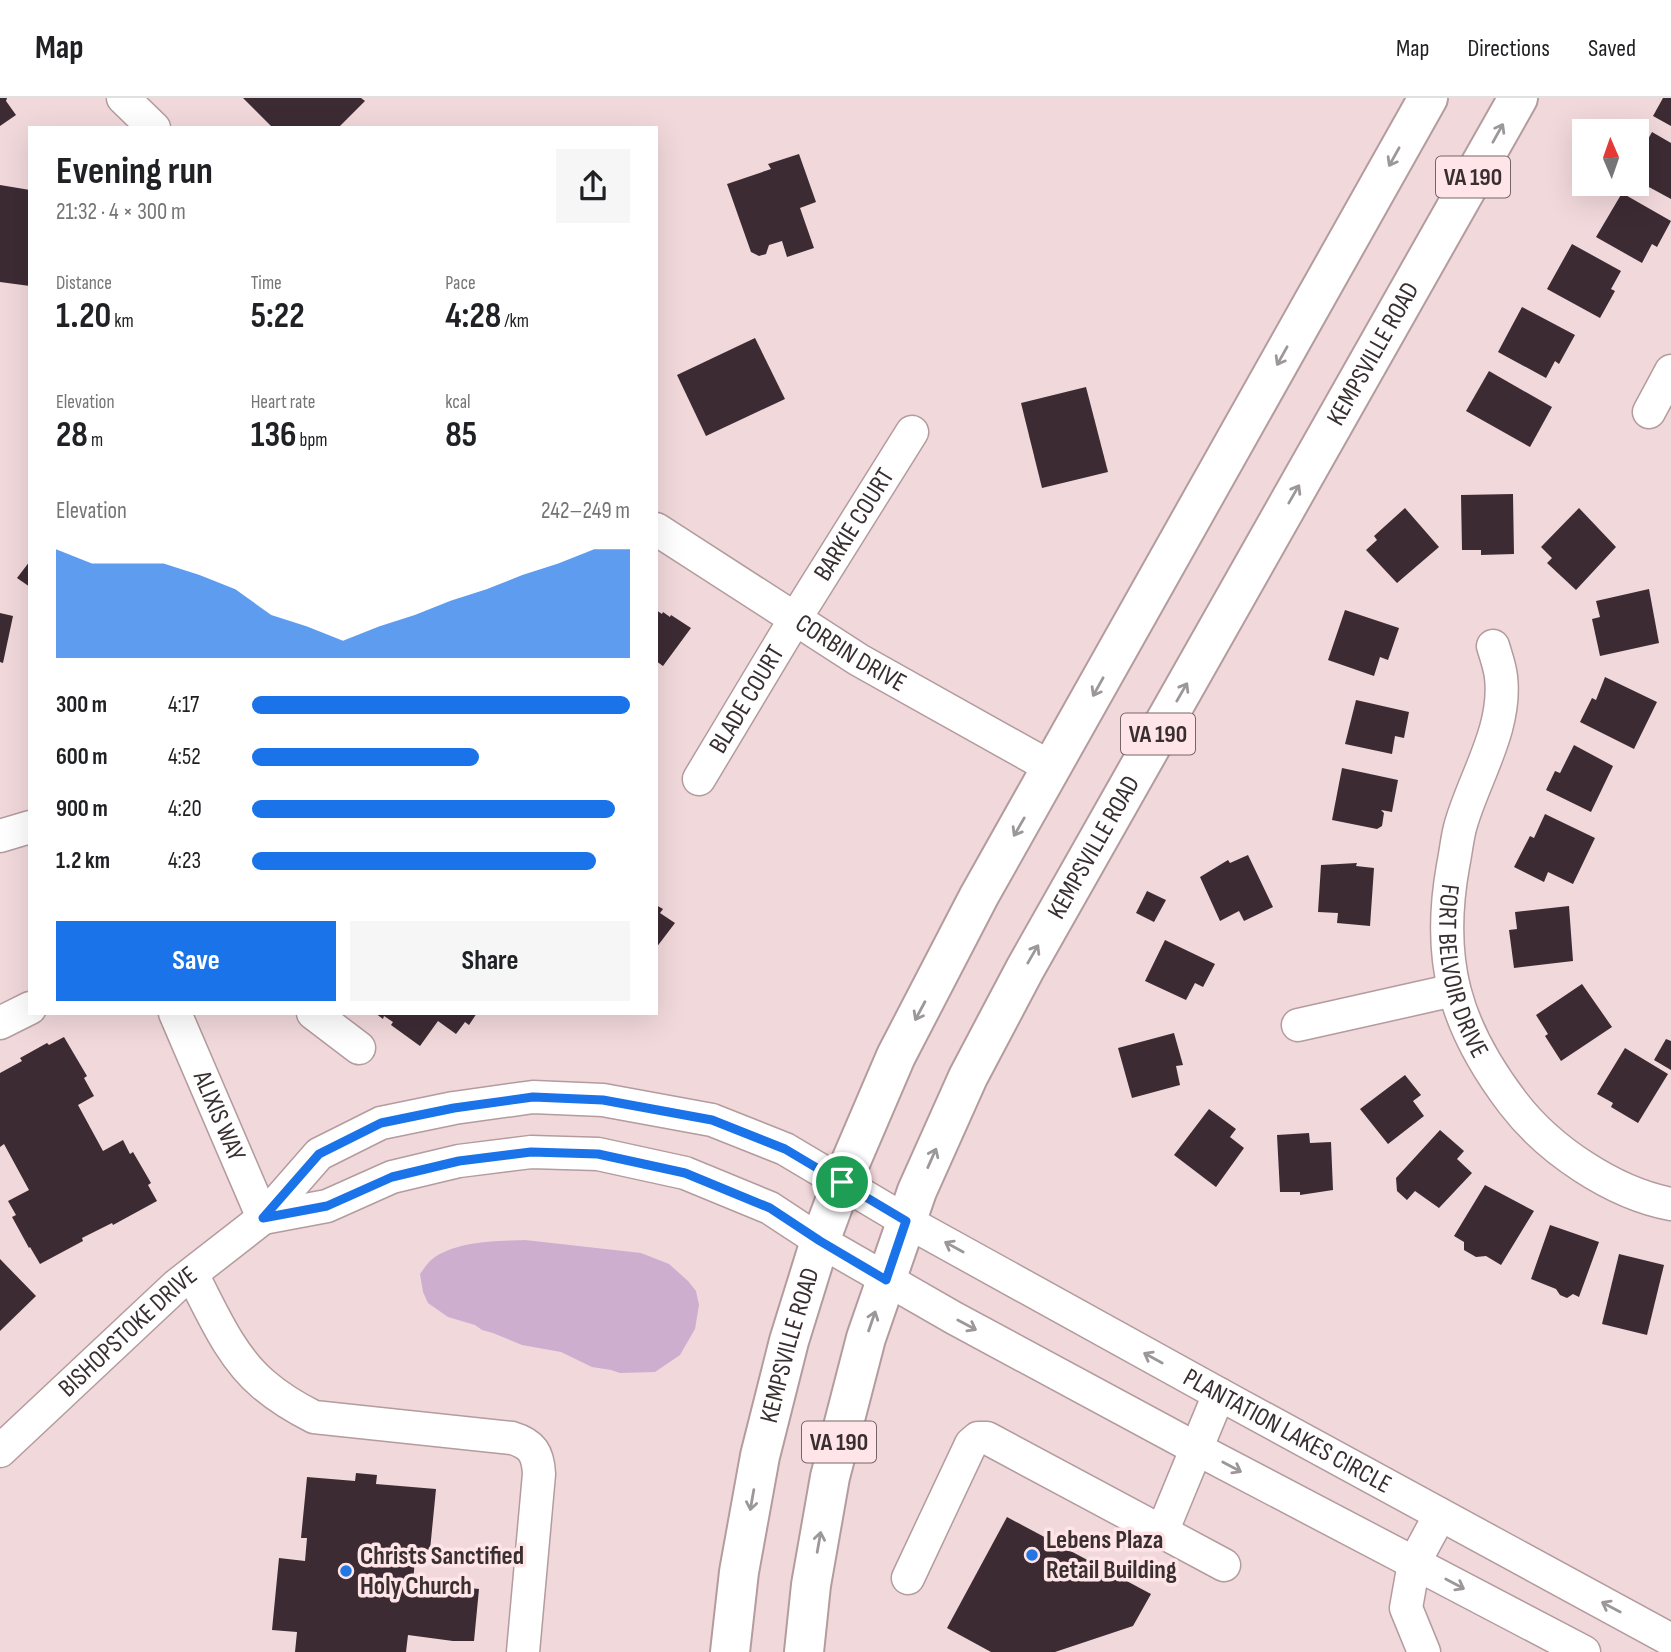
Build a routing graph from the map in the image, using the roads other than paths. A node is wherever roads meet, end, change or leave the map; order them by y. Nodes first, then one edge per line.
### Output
1 (123, 98) edge
2 (1428, 98) edge
3 (1518, 98) edge
4 (152, 126) edge
5 (1671, 371) edge
6 (1649, 412) dead end
7 (912, 432) dead end
8 (658, 530) edge
9 (795, 619) junction
10 (1493, 646) dead end
11 (1052, 768) junction
12 (699, 779) dead end
13 (28, 828) edge
14 (0, 836) edge
15 (1454, 990) junction
16 (28, 1009) edge
17 (176, 1015) edge
18 (316, 1015) edge
19 (0, 1023) edge
20 (1298, 1025) dead end
21 (359, 1048) dead end
22 (842, 1182) junction
23 (1671, 1204) edge
24 (263, 1218) junction
25 (906, 1221) junction
26 (820, 1241) junction
27 (192, 1274) junction
28 (886, 1280) junction
29 (1219, 1394) junction
30 (1197, 1449) junction
31 (0, 1451) edge
32 (1440, 1515) junction
33 (1163, 1532) junction
34 (1414, 1563) junction
35 (1224, 1564) dead end
36 (908, 1578) dead end
37 (1671, 1640) edge
38 (523, 1652) edge
39 (730, 1652) edge
40 (804, 1652) edge
41 (1424, 1652) edge
42 (1584, 1652) edge

1 - 4 street
2 -> 11 main road, KEMPSVILLE ROAD / VA 190
25 -> 3 main road, KEMPSVILLE ROAD / VA 190
5 - 6 street
7 - 9 street, BARKIE COURT
8 - 9 street, CORBIN DRIVE
9 - 11 street, CORBIN DRIVE
9 - 12 street, BLADE COURT
10 - 15 street, FORT BELVOIR DRIVE
11 -> 22 main road, KEMPSVILLE ROAD / VA 190
13 - 14 street
15 - 20 street
15 - 23 street, FORT BELVOIR DRIVE
16 - 19 street
17 - 24 street, ALIXIS WAY
18 - 21 street
22 - 24 street, BISHOPSTOKE DRIVE
22 - 25 street, BISHOPSTOKE DRIVE
22 - 26 main road, KEMPSVILLE ROAD / VA 190
24 - 26 street, BISHOPSTOKE DRIVE
24 - 27 street, BISHOPSTOKE DRIVE
25 - 28 main road, KEMPSVILLE ROAD / VA 190
29 -> 25 street, PLANTATION LAKES CIRCLE
26 - 28 street, BISHOPSTOKE DRIVE
26 -> 39 main road, KEMPSVILLE ROAD / VA 190
27 - 31 street, BISHOPSTOKE DRIVE
27 - 38 street
28 -> 30 street, PLANTATION LAKES CIRCLE
40 -> 28 main road, KEMPSVILLE ROAD / VA 190
29 - 30 street
29 - 32 street, PLANTATION LAKES CIRCLE
30 - 33 street
30 -> 34 street, PLANTATION LAKES CIRCLE
32 - 34 street
37 -> 32 street, PLANTATION LAKES CIRCLE
33 - 35 street
33 - 36 street
34 - 41 street
34 -> 42 street, PLANTATION LAKES CIRCLE

